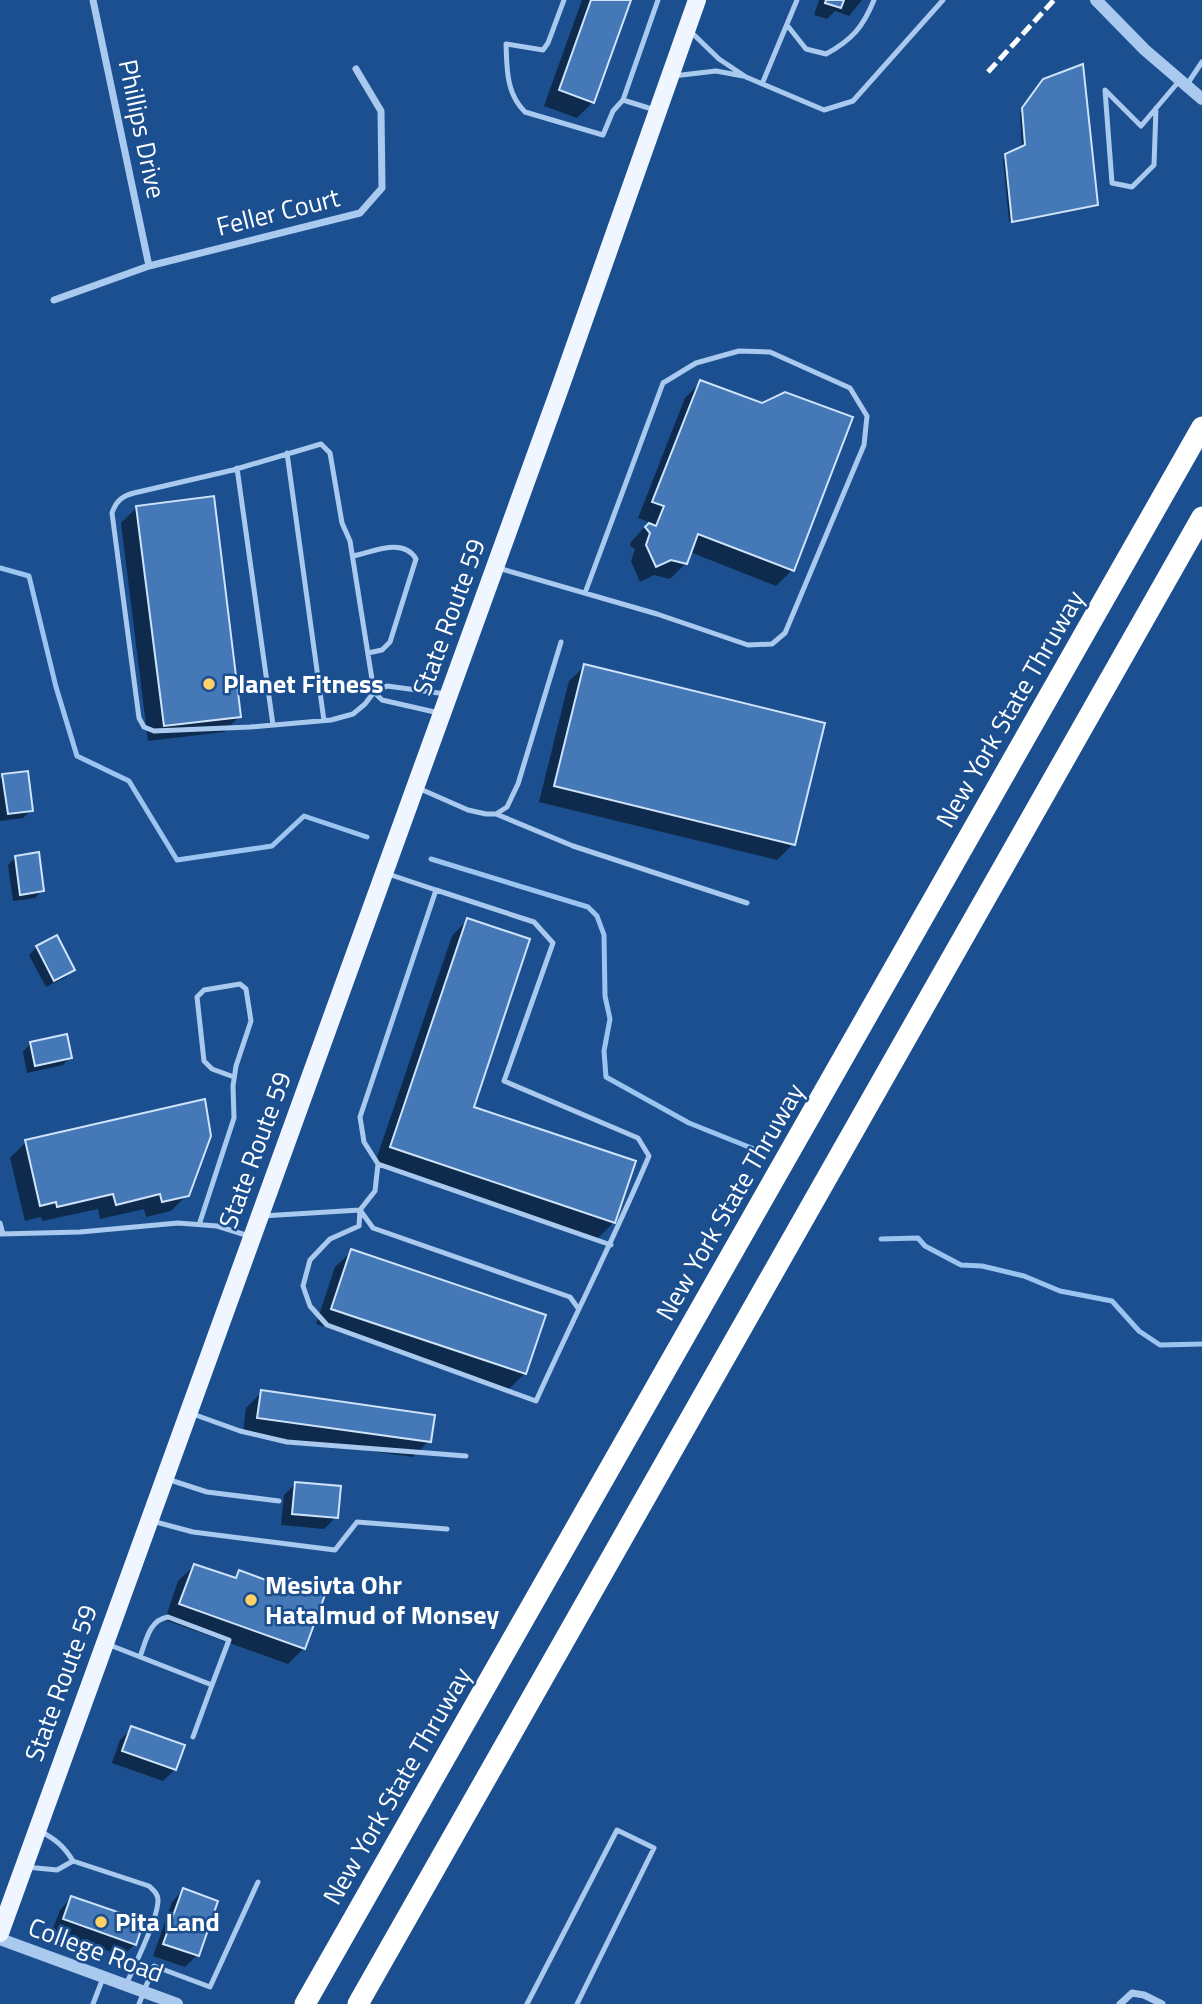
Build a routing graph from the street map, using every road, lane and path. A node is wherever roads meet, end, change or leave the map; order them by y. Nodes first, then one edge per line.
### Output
1 (93, 0) edge
2 (564, 0) edge
3 (658, 0) edge
4 (697, 0) edge
5 (797, 0) edge
6 (874, 0) edge
7 (943, 0) edge
8 (1096, 0) edge
9 (787, 25) junction
10 (687, 28) junction
11 (1202, 62) edge
12 (356, 69) dead end
13 (670, 76) junction
14 (746, 77) junction
15 (1183, 83) junction
16 (762, 84) junction
17 (1202, 99) edge
18 (624, 100) junction
19 (1156, 108) junction
20 (658, 111) junction
21 (149, 266) junction
22 (54, 300) dead end
23 (1202, 427) edge
24 (287, 453) junction
25 (237, 468) junction
26 (1202, 517) edge
27 (353, 556) junction
28 (495, 567) junction
29 (585, 593) junction
30 (561, 642) dead end
31 (368, 653) junction
32 (374, 692) junction
33 (449, 694) junction
34 (442, 714) junction
35 (324, 721) junction
36 (273, 725) junction
37 (415, 787) junction
38 (496, 814) junction
39 (384, 873) junction
40 (436, 890) junction
41 (747, 903) dead end
42 (234, 1077) junction
43 (378, 1164) junction
44 (360, 1210) junction
45 (259, 1216) junction
46 (0, 1223) edge
47 (199, 1225) junction
48 (2, 1234) edge
49 (252, 1236) junction
50 (611, 1245) junction
51 (578, 1308) junction
52 (188, 1413) junction
53 (466, 1456) dead end
54 (164, 1478) junction
55 (279, 1501) dead end
56 (149, 1520) junction
57 (447, 1529) dead end
58 (104, 1642) junction
59 (140, 1657) junction
60 (212, 1685) junction
61 (193, 1737) dead end
62 (36, 1829) junction
63 (73, 1861) junction
64 (23, 1866) junction
65 (258, 1882) dead end
66 (0, 1933) edge
67 (0, 1939) edge
68 (103, 1978) junction
69 (125, 1986) junction
70 (142, 1998) edge
71 (93, 2004) edge
72 (177, 2004) edge
73 (305, 2004) edge
74 (358, 2004) edge
75 (527, 2004) edge
76 (577, 2004) edge
77 (1121, 2004) edge
78 (1162, 2004) edge

1 - 21 street, Phillips Drive
2 - 18 lane
3 - 18 lane
4 - 10 main road
5 - 9 lane
6 - 9 lane
7 - 16 lane
8 - 15 street
9 - 16 lane
10 - 13 main road
10 - 14 lane
11 - 15 lane
12 - 21 street, Feller Court
13 - 14 lane
13 - 20 main road
14 - 16 lane
15 - 17 street
15 - 19 lane
18 - 20 lane
19 - 19 lane
20 - 28 main road, State Route 59
21 - 22 street, Feller Court
23 - 73 highway, New York State Thruway
24 - 25 lane
24 - 27 lane
24 - 35 lane
25 - 36 lane
25 - 36 lane
26 - 74 highway
27 - 31 lane
27 - 31 lane
28 - 29 lane
28 - 33 main road, State Route 59
29 - 29 lane
30 - 38 lane
31 - 32 lane
32 - 33 lane
32 - 34 lane
32 - 35 lane
33 - 34 main road, State Route 59
34 - 37 main road, State Route 59
35 - 36 lane
37 - 38 lane
37 - 39 main road, State Route 59
38 - 41 lane
39 - 40 lane
39 - 45 main road, State Route 59
40 - 43 lane
40 - 50 lane
42 - 42 lane
42 - 47 lane
43 - 44 lane
43 - 50 lane
44 - 45 lane
44 - 51 lane
44 - 51 lane
45 - 49 main road, State Route 59
46 - 48 lane
47 - 48 lane
47 - 49 lane
49 - 52 main road, State Route 59
50 - 51 lane
52 - 53 lane
52 - 54 main road, State Route 59
54 - 55 lane
54 - 56 main road, State Route 59
56 - 57 lane
56 - 58 main road, State Route 59
58 - 59 lane
58 - 62 main road, State Route 59
59 - 60 lane
59 - 60 lane
60 - 61 lane
62 - 63 lane
62 - 64 main road, State Route 59
63 - 64 lane
63 - 69 lane
64 - 66 main road, State Route 59
65 - 70 lane
67 - 68 street, College Road
68 - 69 street, College Road
68 - 71 lane
69 - 70 street, College Road
70 - 72 street, College Road
75 - 76 lane
77 - 78 street

